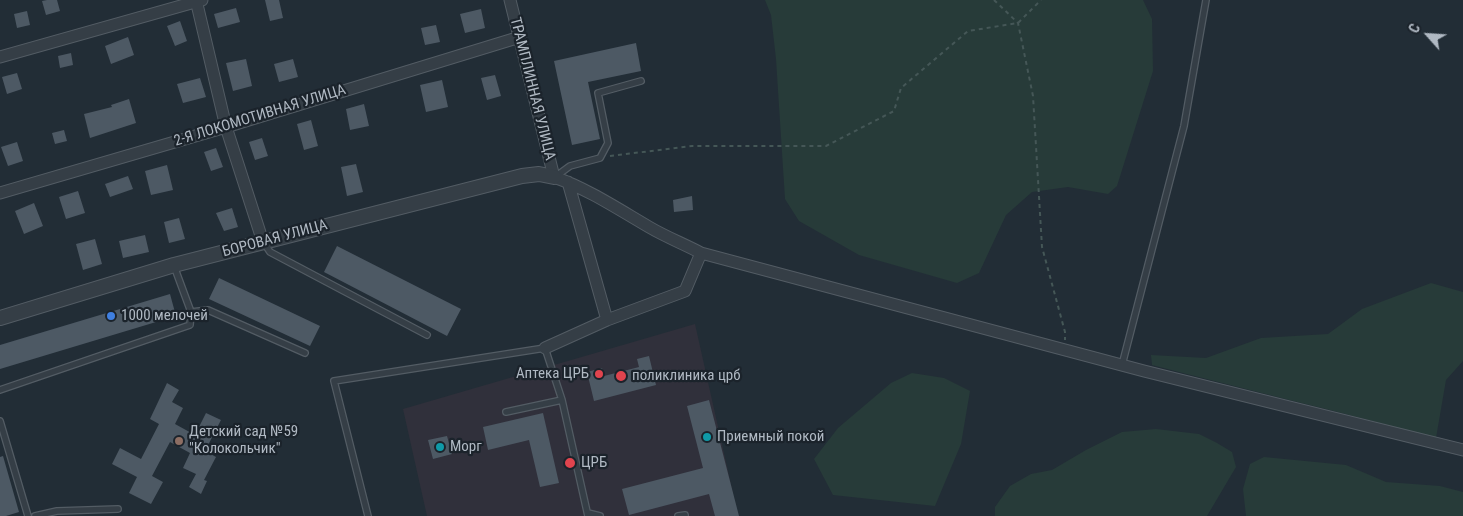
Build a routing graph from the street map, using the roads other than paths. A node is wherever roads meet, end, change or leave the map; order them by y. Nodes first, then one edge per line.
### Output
1 (198, 0) edge
2 (510, 0) edge
3 (1206, 0) edge
4 (520, 37) junction
5 (0, 56) edge
6 (641, 81) dead end
7 (226, 127) junction
8 (554, 177) junction
9 (568, 182) junction
10 (0, 193) edge
11 (263, 242) junction
12 (702, 253) junction
13 (174, 265) junction
14 (191, 312) junction
15 (0, 318) edge
16 (607, 320) junction
17 (427, 335) dead end
18 (545, 348) junction
19 (305, 353) dead end
20 (1122, 365) junction
21 (0, 390) edge
22 (562, 400) junction
23 (506, 412) dead end
24 (0, 421) edge
25 (1463, 450) edge
26 (118, 508) dead end
27 (588, 515) edge
28 (28, 516) edge
29 (35, 516) edge
30 (368, 516) edge
31 (600, 516) edge

1 - 5 street
1 - 7 street
2 - 4 street, ТРАМПЛИННАЯ УЛИЦА
3 - 20 lane
4 - 7 street, 2-Я ЛОКОМОТИВНАЯ УЛИЦА
4 - 8 street, ТРАМПЛИННАЯ УЛИЦА
6 - 8 lane
7 - 10 street, 2-Я ЛОКОМОТИВНАЯ УЛИЦА
7 - 11 street
8 - 9 street
8 - 11 street, БОРОВАЯ УЛИЦА
9 - 12 street
9 - 16 street
11 - 13 street, БОРОВАЯ УЛИЦА
11 - 17 lane
12 - 16 street
12 - 20 street
13 - 14 lane
13 - 15 street, БОРОВАЯ УЛИЦА
14 - 19 lane
14 - 21 lane
16 - 18 street
18 - 22 lane
18 - 30 lane
20 - 25 street
22 - 23 lane
22 - 27 lane
24 - 28 lane
26 - 29 lane
27 - 31 lane

